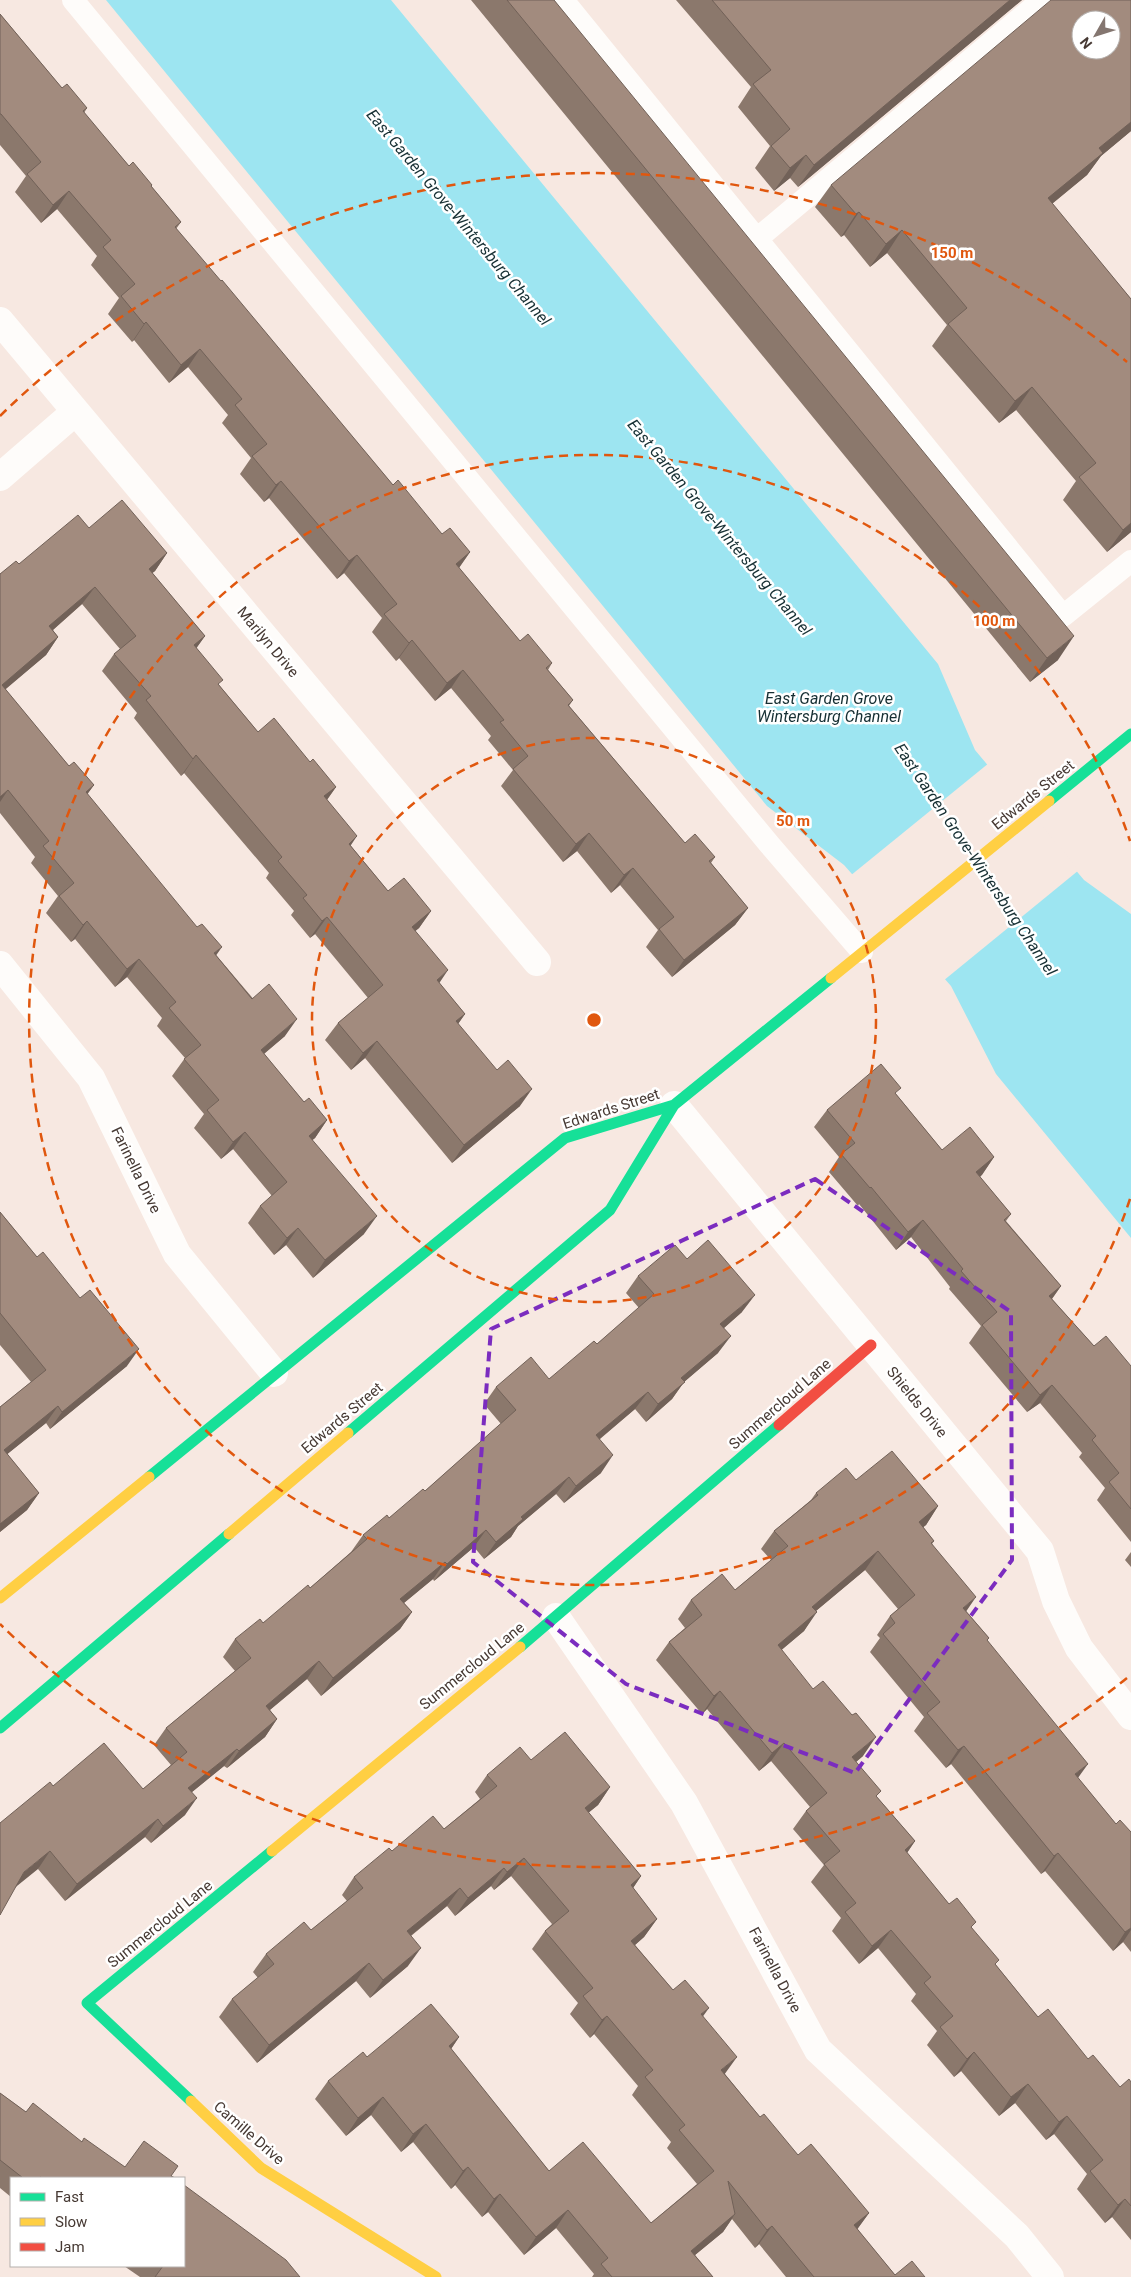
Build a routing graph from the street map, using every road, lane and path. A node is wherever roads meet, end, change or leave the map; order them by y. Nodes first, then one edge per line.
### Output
1 (72, 0) edge
2 (563, 0) edge
3 (1042, 0) edge
4 (758, 238) junction
5 (0, 321) edge
6 (75, 412) junction
7 (0, 477) edge
8 (1131, 561) edge
9 (1131, 734) edge
10 (870, 946) junction
11 (536, 962) dead end
12 (0, 966) edge
13 (674, 1105) junction
14 (871, 1345) junction
15 (274, 1374) junction
16 (0, 1598) edge
17 (556, 1616) junction
18 (1131, 1716) edge
19 (0, 1728) edge
20 (87, 2003) joint
21 (436, 2277) edge
22 (1050, 2277) edge

1 - 10 lane
2 - 4 lane
3 - 4 lane
4 - 8 lane
5 - 6 street, Marilyn Drive
6 - 7 street
6 - 11 street, Marilyn Drive
9 - 10 main road, Edwards Street
10 - 13 main road, Edwards Street
12 - 15 street, Farinella Drive
13 - 14 street, Shields Drive
13 - 15 main road, Edwards Street
13 - 19 main road, Edwards Street
14 - 17 main road, Summercloud Lane
14 - 18 street, Shields Drive
15 - 16 main road, Edwards Street
17 - 20 main road, Summercloud Lane
17 - 22 street, Farinella Drive
20 - 21 main road, Camille Drive

